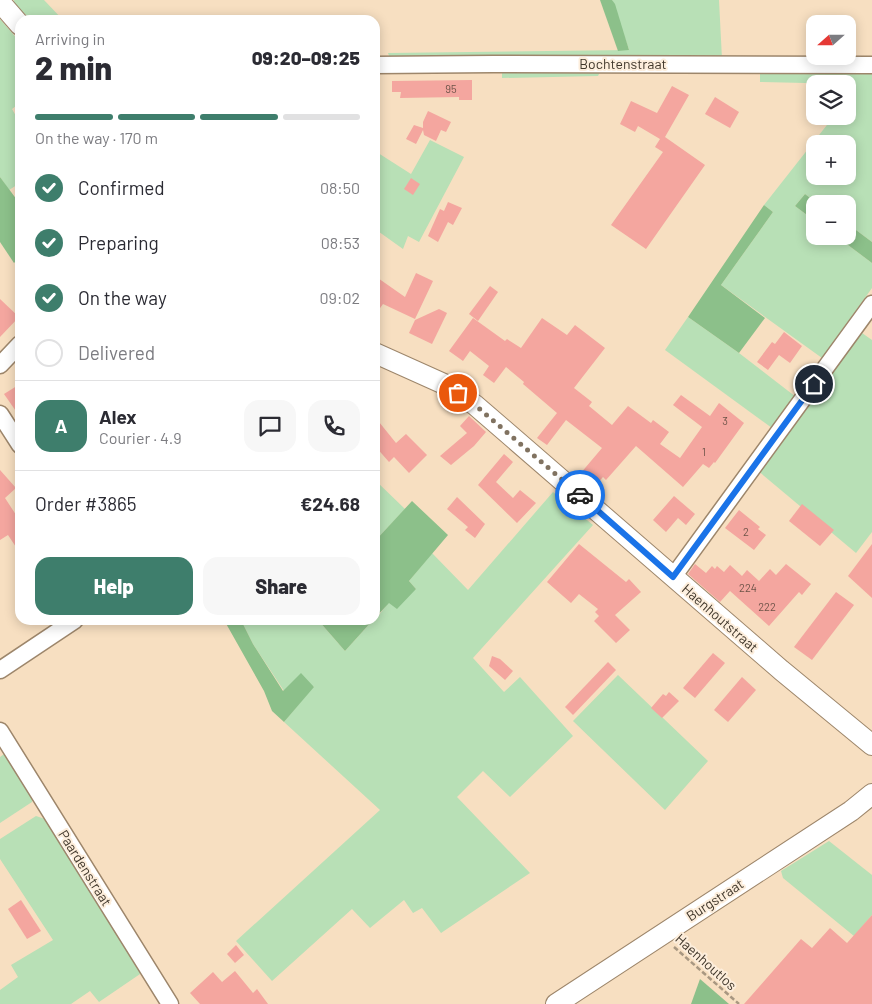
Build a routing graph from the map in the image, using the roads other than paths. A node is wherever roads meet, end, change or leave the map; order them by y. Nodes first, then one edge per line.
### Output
1 (0, 2) edge
2 (15, 19) edge
3 (380, 65) edge
4 (872, 65) edge
5 (872, 304) edge
6 (15, 349) edge
7 (380, 354) edge
8 (0, 365) edge
9 (0, 414) edge
10 (15, 437) edge
11 (673, 577) junction
12 (68, 625) edge
13 (0, 670) edge
14 (0, 731) edge
15 (872, 744) edge
16 (872, 794) edge
17 (170, 1004) edge
18 (556, 1004) edge

1 - 2 street
3 - 4 street, Bochtenstraat
5 - 11 street
6 - 8 street
7 - 11 street, Haenhoutstraat
9 - 10 street
11 - 15 street, Haenhoutstraat
12 - 13 street
14 - 17 street, Paardenstraat
16 - 18 street, Burgstraat

